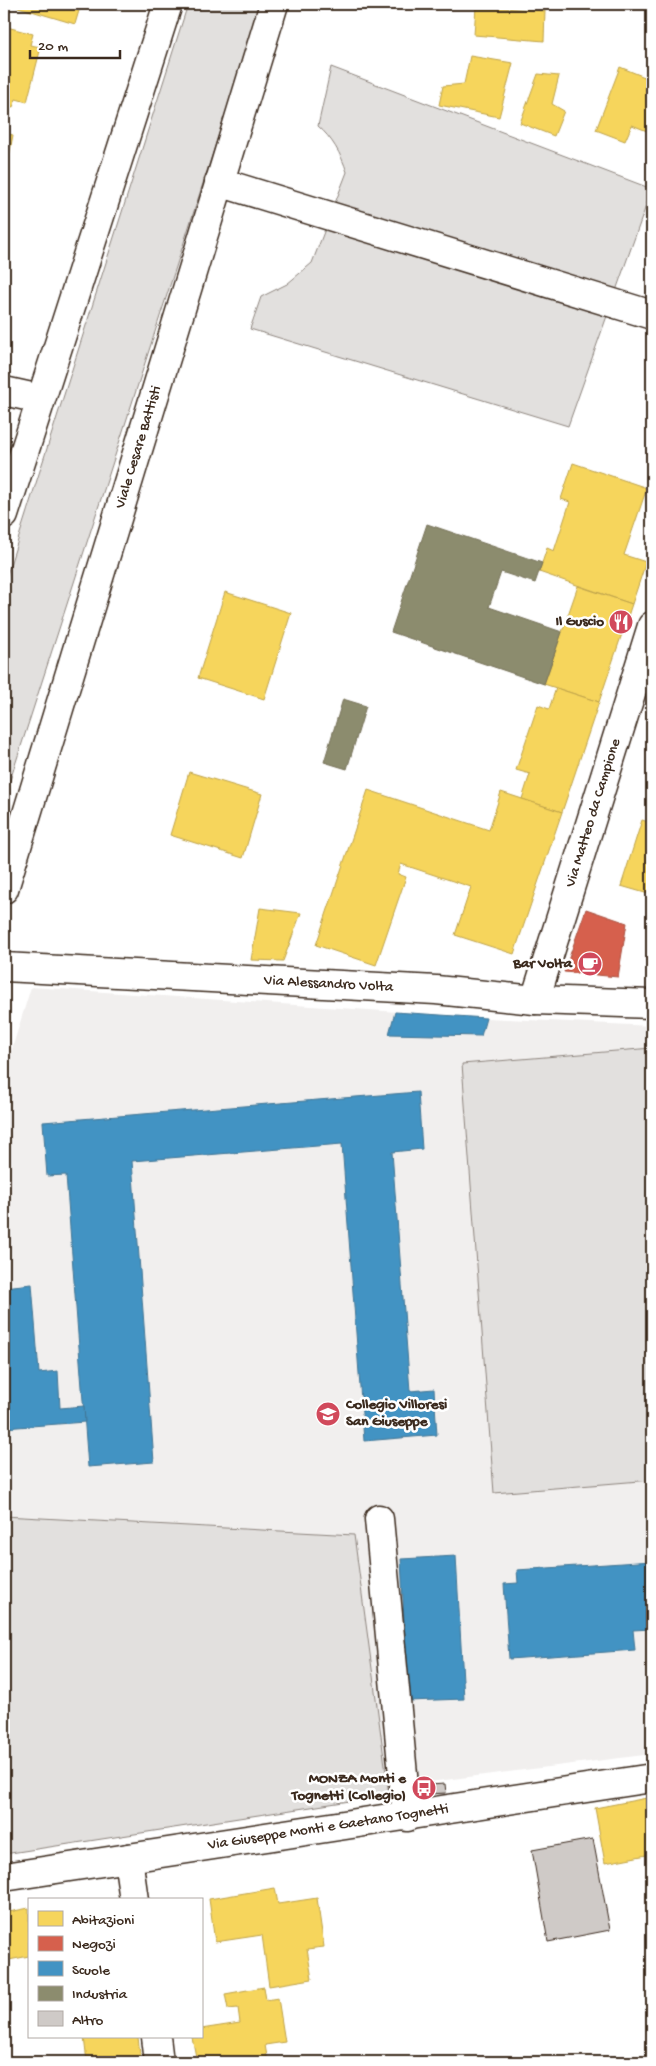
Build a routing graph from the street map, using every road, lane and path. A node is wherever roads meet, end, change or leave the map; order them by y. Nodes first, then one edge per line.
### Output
1 (168, 4) edge
2 (274, 4) edge
3 (219, 182) junction
4 (652, 315) edge
5 (4, 391) edge
6 (40, 399) junction
7 (4, 515) edge
8 (652, 626) edge
9 (4, 889) edge
10 (4, 967) edge
11 (535, 1000) junction
12 (652, 1004) edge
13 (378, 1519) dead end
14 (652, 1778) edge
15 (407, 1817) junction
16 (128, 1858) junction
17 (4, 1877) edge
18 (134, 1898) edge
19 (156, 2038) edge
20 (159, 2062) edge

1 - 6 street
2 - 3 street, Viale Cesare Battisti
3 - 4 street
3 - 9 street, Viale Cesare Battisti
5 - 6 street
6 - 7 street
8 - 11 street, Via Matteo da Campione
10 - 11 street, Via Alessandro Volta
11 - 12 street, Via Alessandro Volta
13 - 15 street
14 - 15 street, Via Giuseppe Monti e Gaetano Tognetti
15 - 16 street, Via Giuseppe Monti e Gaetano Tognetti
16 - 17 street, Via Giuseppe Monti e Gaetano Tognetti
16 - 18 street
19 - 20 street

